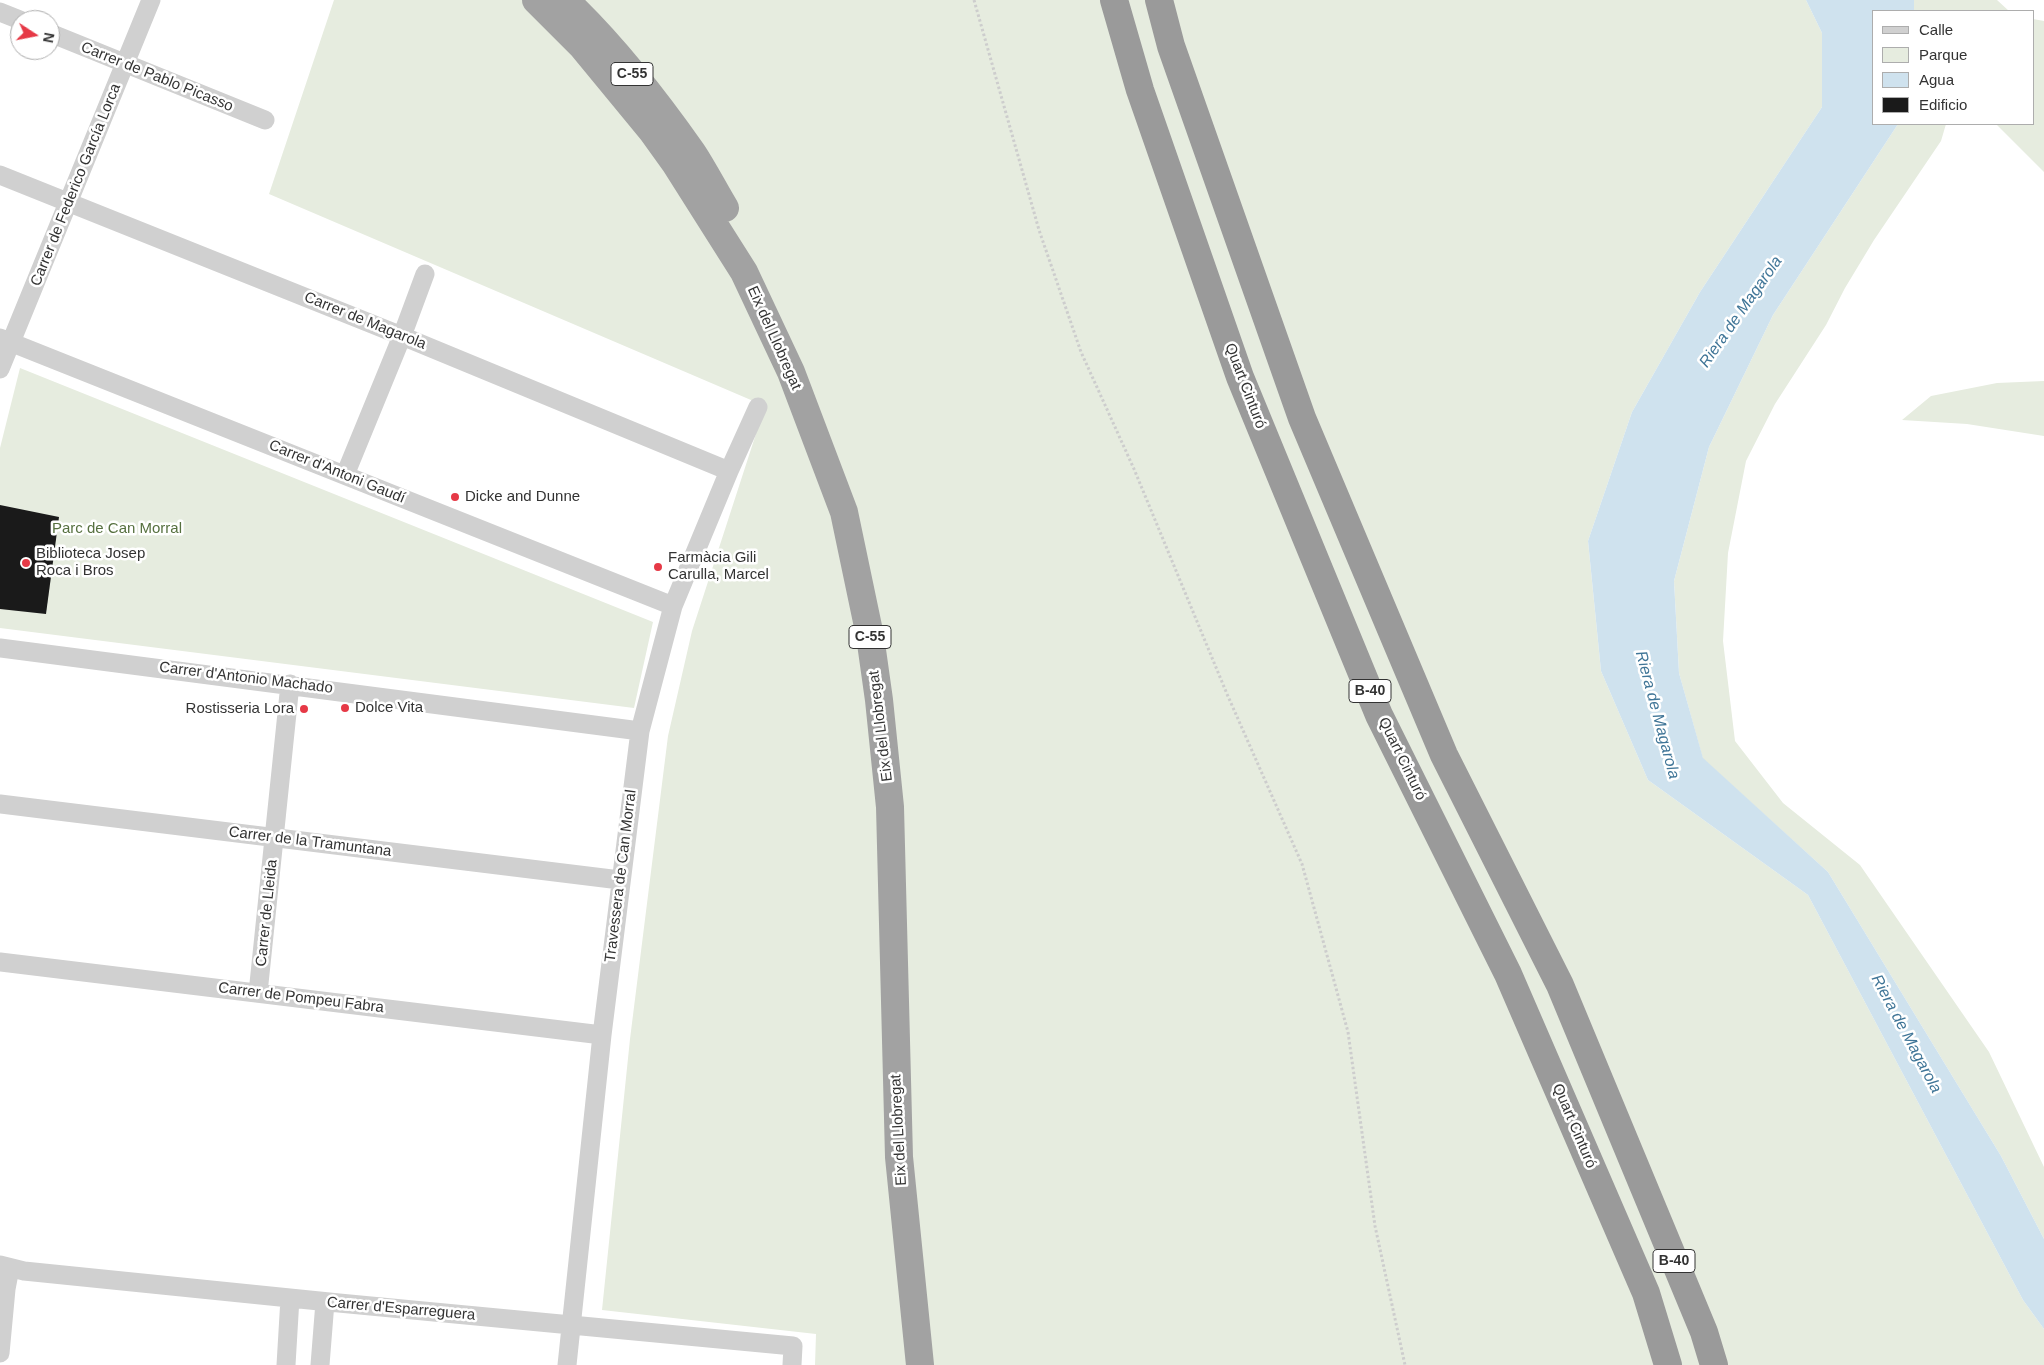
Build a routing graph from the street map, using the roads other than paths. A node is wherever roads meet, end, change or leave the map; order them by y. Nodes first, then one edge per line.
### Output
1 (151, 0) edge
2 (536, 0) edge
3 (565, 0) edge
4 (1114, 0) edge
5 (1159, 0) edge
6 (60, 37) edge
7 (125, 64) junction
8 (265, 120) dead end
9 (0, 175) edge
10 (68, 202) junction
11 (425, 274) dead end
12 (402, 336) junction
13 (6, 340) edge
14 (0, 369) edge
15 (758, 407) dead end
16 (729, 471) junction
17 (345, 475) junction
18 (673, 606) junction
19 (0, 648) edge
20 (290, 684) junction
21 (640, 731) junction
22 (0, 804) edge
23 (274, 837) junction
24 (620, 880) junction
25 (0, 962) edge
26 (258, 993) junction
27 (602, 1035) junction
28 (5, 1267) edge
29 (290, 1298) junction
30 (325, 1302) junction
31 (571, 1325) junction
32 (0, 1354) edge
33 (286, 1365) edge
34 (320, 1365) edge
35 (567, 1365) edge
36 (792, 1365) edge
37 (920, 1365) edge
38 (937, 1365) edge
39 (1668, 1365) edge
40 (1714, 1365) edge

1 - 7 street, Carrer de Federico García Lorca
2 - 37 highway, Eix del Llobregat / C-55
3 - 38 highway, Eix del Llobregat / C-55
4 - 39 highway, Quart Cinturó / B-40
5 - 40 highway, B-40
6 - 7 street, Carrer de Pablo Picasso
7 - 8 street, Carrer de Pablo Picasso
7 - 10 street, Carrer de Federico García Lorca
9 - 10 street, Carrer de Magarola
10 - 12 street, Carrer de Magarola
10 - 13 street, Carrer de Federico García Lorca
11 - 12 street
12 - 16 street, Carrer de Magarola
12 - 17 street
13 - 14 street, Carrer de Federico García Lorca
13 - 17 street, Carrer d'Antoni Gaudí
15 - 16 street, Travessera de Can Morral
16 - 18 street, Travessera de Can Morral
17 - 18 street, Carrer d'Antoni Gaudí
18 - 21 street, Travessera de Can Morral
19 - 20 street, Carrer d'Antonio Machado
20 - 21 street, Carrer d'Antonio Machado
20 - 23 street, Carrer de Lleida
21 - 24 street, Travessera de Can Morral
22 - 23 street, Carrer de la Tramuntana
23 - 24 street, Carrer de la Tramuntana
23 - 26 street, Carrer de Lleida
24 - 27 street, Travessera de Can Morral
25 - 26 street, Carrer de Pompeu Fabra
26 - 27 street, Carrer de Pompeu Fabra
27 - 31 street, Travessera de Can Morral
28 - 29 street, Carrer d'Esparreguera
28 - 32 street
29 - 30 street, Carrer d'Esparreguera
29 - 33 street
30 - 31 street, Carrer d'Esparreguera
30 - 34 street
31 - 35 street, Travessera de Can Morral
31 - 36 street, Carrer d'Esparreguera

